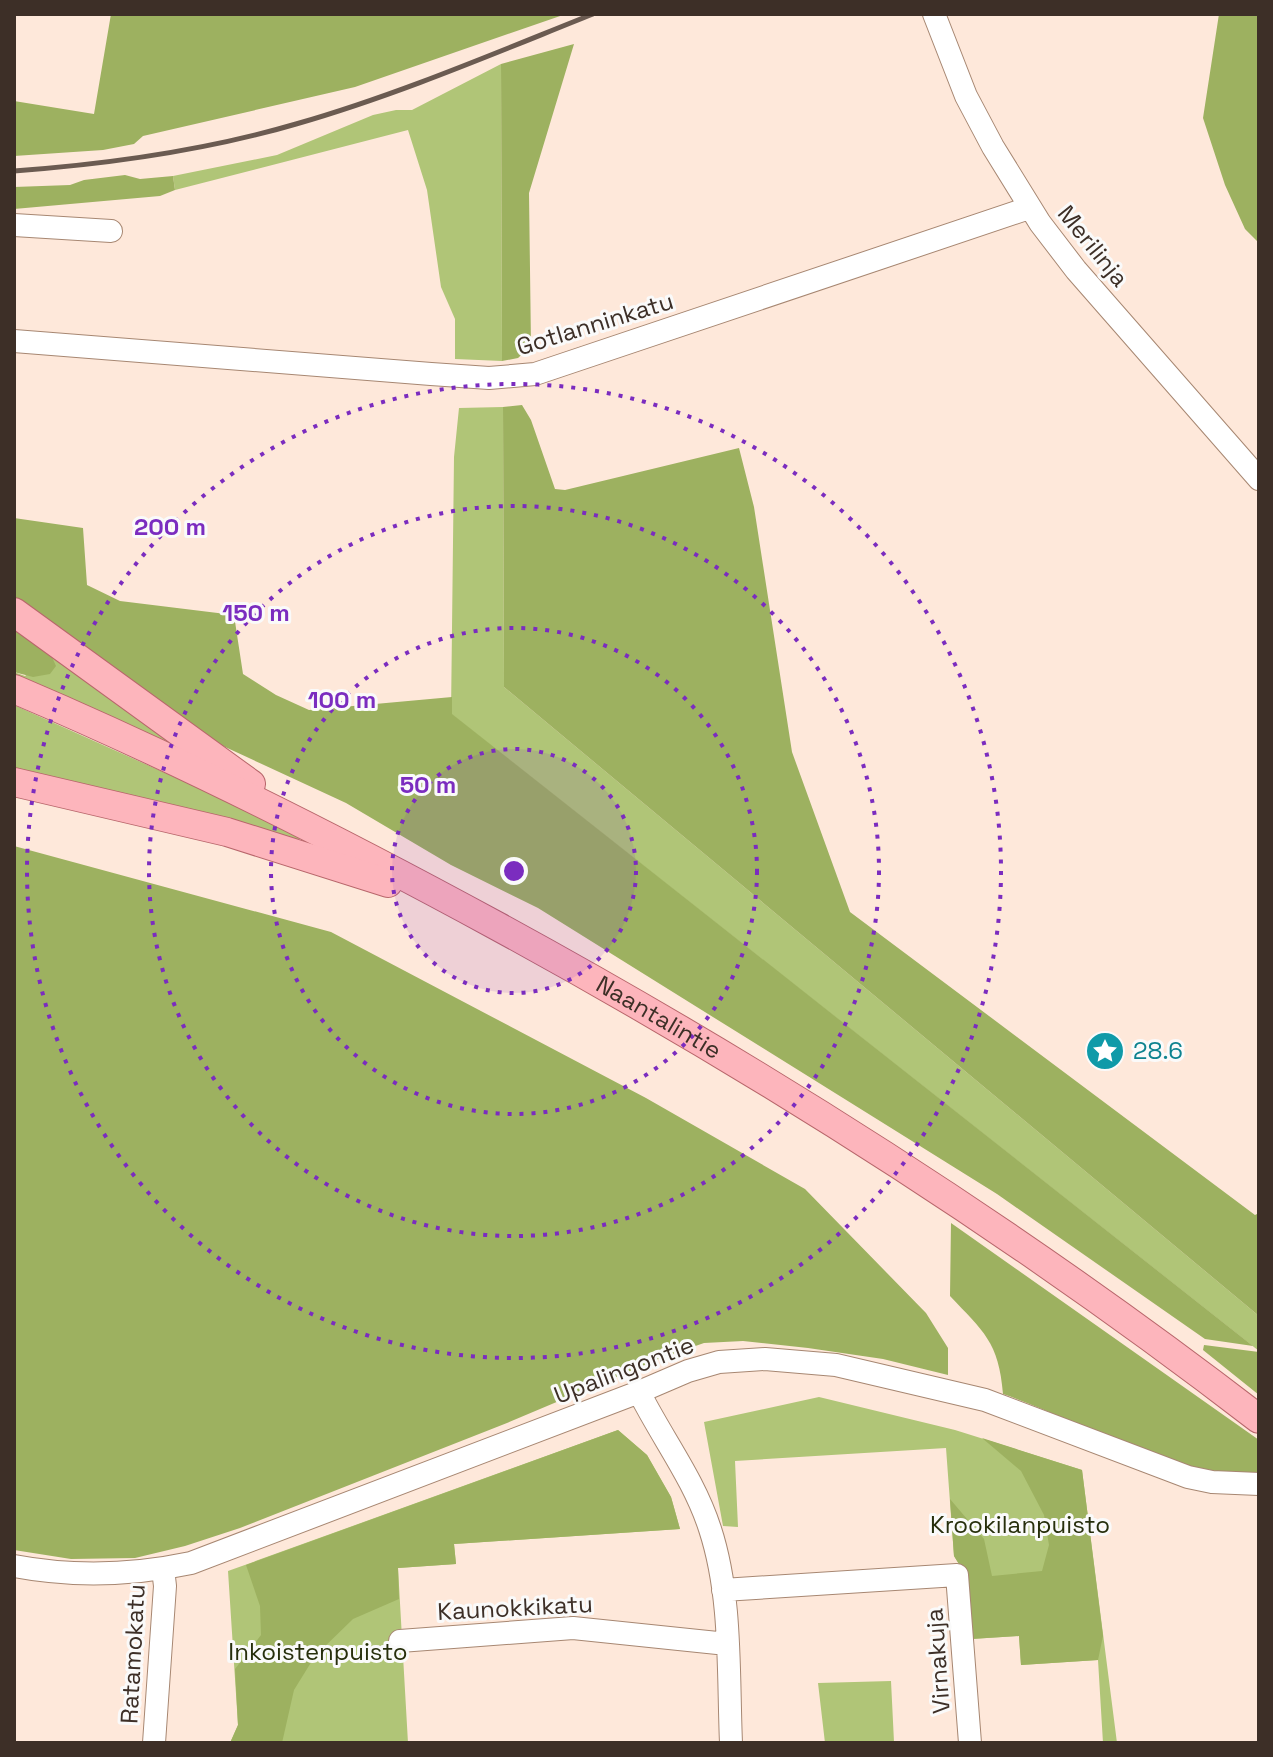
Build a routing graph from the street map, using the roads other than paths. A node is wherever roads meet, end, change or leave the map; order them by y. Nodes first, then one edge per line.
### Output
1 (934, 14) edge
2 (1029, 208) junction
3 (14, 225) edge
4 (111, 231) dead end
5 (14, 341) edge
6 (1259, 479) edge
7 (14, 612) edge
8 (14, 689) edge
9 (14, 782) edge
10 (310, 827) junction
11 (457, 904) junction
12 (639, 1392) junction
13 (1259, 1419) edge
14 (1259, 1484) edge
15 (14, 1566) edge
16 (163, 1569) junction
17 (723, 1590) junction
18 (400, 1641) dead end
19 (727, 1644) junction
20 (154, 1743) edge
21 (731, 1743) edge
22 (970, 1743) edge

1 - 2 street, Merilinja
2 - 5 street, Gotlanninkatu
2 - 6 street, Merilinja
3 - 4 street
7 - 10 main road
8 - 10 main road, Naantalintie
9 - 11 main road
10 - 11 main road, Naantalintie
11 - 13 main road, Naantalintie
12 - 14 street, Upalingontie
12 - 16 street, Upalingontie
12 - 17 street
15 - 16 street, Upalingontie
16 - 20 street, Ratamokatu
17 - 19 street
17 - 22 street, Virnakuja
18 - 19 street, Kaunokkikatu
19 - 21 street

